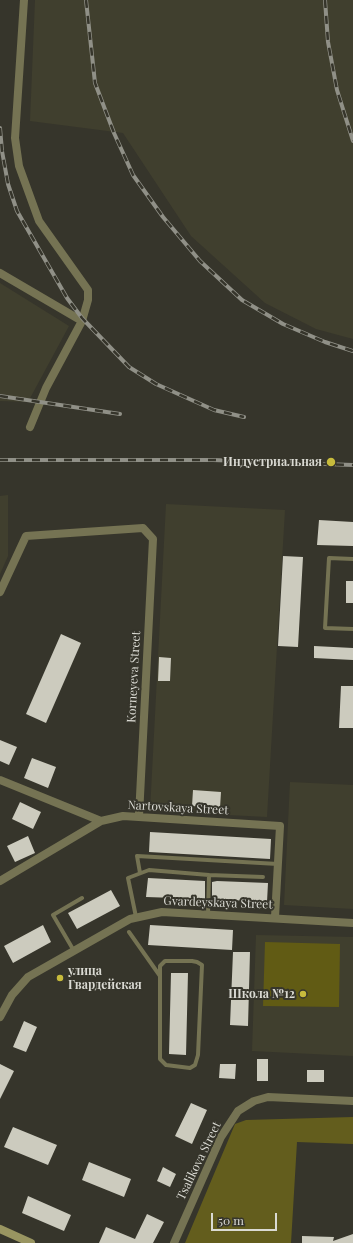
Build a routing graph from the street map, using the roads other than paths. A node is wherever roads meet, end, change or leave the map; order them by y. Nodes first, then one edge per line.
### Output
1 (24, 0) edge
2 (0, 272) edge
3 (82, 321) junction
4 (30, 427) dead end
5 (353, 559) edge
6 (0, 592) edge
7 (353, 629) edge
8 (0, 780) edge
9 (139, 816) junction
10 (101, 821) junction
11 (278, 864) junction
12 (140, 873) junction
13 (209, 875) junction
14 (263, 877) dead end
15 (0, 881) edge
16 (82, 898) dead end
17 (208, 914) junction
18 (136, 917) junction
19 (275, 917) junction
20 (353, 923) edge
21 (129, 932) dead end
22 (74, 951) junction
23 (160, 976) junction
24 (0, 1018) edge
25 (353, 1101) edge
26 (0, 1229) edge
27 (30, 1243) edge
28 (174, 1243) edge

1 - 3 street
2 - 3 street
3 - 4 street
5 - 7 lane
6 - 9 street, Korneyeva Street
8 - 10 street
9 - 10 street, Nartovskaya Street
9 - 11 street, Nartovskaya Street
10 - 15 street, Nartovskaya Street
11 - 12 lane
11 - 19 street, Nartovskaya Street
12 - 13 lane
12 - 18 lane
13 - 14 lane
13 - 17 lane
16 - 22 lane
17 - 18 street, Gvardeyskaya Street
17 - 19 street, Gvardeyskaya Street
18 - 22 street, Gvardeyskaya Street
19 - 20 street, Gvardeyskaya Street
21 - 23 lane
22 - 24 street, Gvardeyskaya Street
23 - 23 lane
25 - 28 street, Tsalikova Street
26 - 27 street

